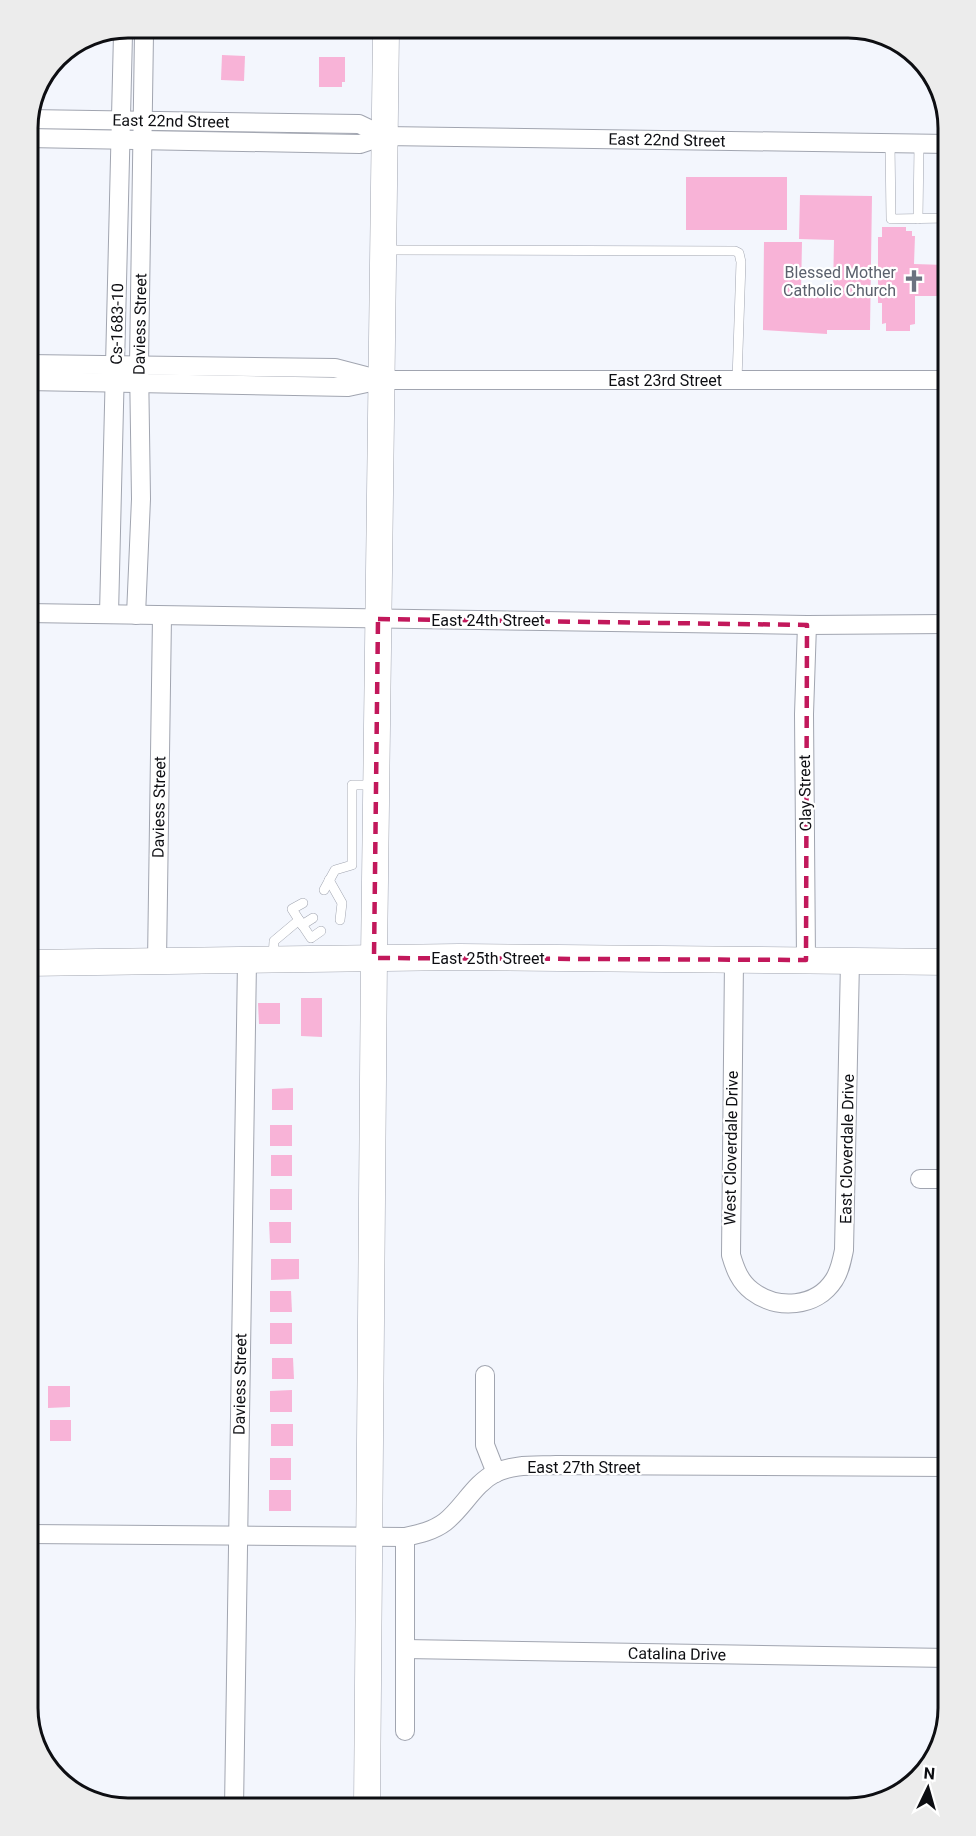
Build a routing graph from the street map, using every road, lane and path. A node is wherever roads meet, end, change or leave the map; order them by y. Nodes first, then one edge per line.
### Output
1 (123, 38) edge
2 (144, 38) edge
3 (386, 38) edge
4 (38, 119) edge
5 (122, 120) junction
6 (142, 120) junction
7 (384, 136) junction
8 (38, 138) edge
9 (122, 140) junction
10 (142, 140) junction
11 (890, 143) junction
12 (919, 144) junction
13 (938, 144) edge
14 (938, 218) edge
15 (918, 219) junction
16 (382, 250) junction
17 (115, 363) junction
18 (38, 364) edge
19 (139, 364) junction
20 (381, 380) junction
21 (737, 380) junction
22 (938, 380) edge
23 (38, 381) edge
24 (115, 384) junction
25 (139, 384) junction
26 (38, 613) edge
27 (109, 614) junction
28 (136, 615) junction
29 (162, 616) junction
30 (378, 619) junction
31 (938, 624) edge
32 (807, 625) junction
33 (376, 785) junction
34 (329, 880) junction
35 (324, 890) dead end
36 (338, 895) junction
37 (303, 903) dead end
38 (333, 907) dead end
39 (314, 918) dead end
40 (340, 920) dead end
41 (301, 922) junction
42 (321, 931) dead end
43 (374, 958) junction
44 (734, 960) junction
45 (807, 960) junction
46 (247, 961) junction
47 (273, 961) junction
48 (850, 961) junction
49 (157, 962) junction
50 (938, 962) edge
51 (38, 963) edge
52 (920, 1179) dead end
53 (938, 1179) edge
54 (788, 1304) joint
55 (485, 1375) dead end
56 (938, 1467) edge
57 (496, 1473) junction
58 (38, 1534) edge
59 (237, 1535) junction
60 (371, 1537) junction
61 (405, 1537) junction
62 (405, 1649) junction
63 (938, 1658) edge
64 (405, 1731) dead end
65 (234, 1798) edge
66 (367, 1798) edge

1 - 5 street, Cs-1683-10
2 - 6 street, Daviess Street
3 - 7 street
4 - 5 street, East 22nd Street
5 - 6 street, East 22nd Street
5 - 9 street, Cs-1683-10
6 - 7 street, East 22nd Street
6 - 10 street, Daviess Street
7 - 10 street, East 22nd Street
7 - 11 street, East 22nd Street
7 - 16 street
8 - 9 street, East 22nd Street
9 - 10 street, East 22nd Street
9 - 17 street, Cs-1683-10
10 - 19 street, Daviess Street
11 - 12 street, East 22nd Street
11 - 15 lane
12 - 13 street, East 22nd Street
12 - 15 lane
14 - 15 lane
16 - 20 street
16 - 21 lane
17 - 18 street, East 23rd Street
17 - 19 street, East 23rd Street
17 - 24 street, Cs-1683-10
19 - 20 street, East 23rd Street
19 - 25 street, Daviess Street
20 - 21 street, East 23rd Street
20 - 25 street, East 23rd Street
20 - 30 street
21 - 22 street, East 23rd Street
23 - 24 street, East 23rd Street
24 - 25 street, East 23rd Street
24 - 27 street, Cs-1683-10
25 - 28 street, Daviess Street
26 - 27 street, East 24th Street
27 - 28 street, East 24th Street
28 - 29 street, East 24th Street
29 - 30 street, East 24th Street
29 - 49 street, Daviess Street
30 - 32 street, East 24th Street
30 - 33 street
31 - 32 street, East 24th Street
32 - 45 street, Clay Street
33 - 34 lane
33 - 43 street
34 - 35 lane
34 - 36 lane
36 - 38 lane
36 - 40 lane
37 - 41 lane
39 - 41 lane
41 - 42 lane
41 - 47 lane
43 - 44 street, East 25th Street
43 - 47 street, East 25th Street
43 - 60 street
44 - 45 street, East 25th Street
44 - 54 street, West Cloverdale Drive
45 - 48 street, East 25th Street
46 - 47 street, East 25th Street
46 - 49 street, East 25th Street
46 - 59 street, Daviess Street
48 - 50 street, East 25th Street
48 - 54 street, East Cloverdale Drive
49 - 51 street, East 25th Street
52 - 53 street
55 - 57 street
56 - 57 street, East 27th Street
57 - 61 street, East 27th Street
58 - 59 street, East 27th Street
59 - 60 street, East 27th Street
59 - 65 street, Daviess Street
60 - 61 street, East 27th Street
60 - 66 street
61 - 62 street
62 - 63 street, Catalina Drive
62 - 64 street

